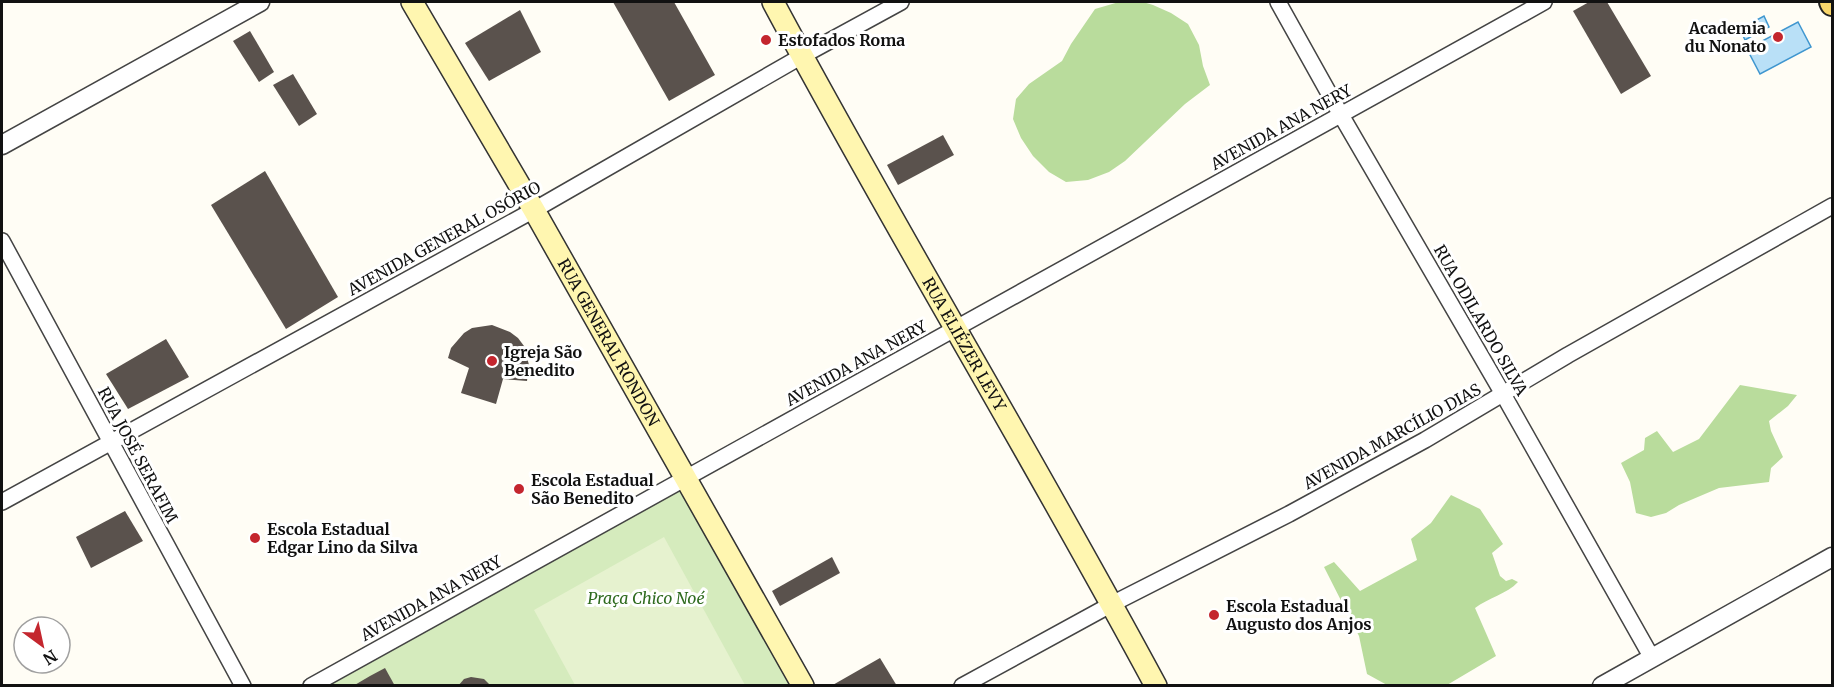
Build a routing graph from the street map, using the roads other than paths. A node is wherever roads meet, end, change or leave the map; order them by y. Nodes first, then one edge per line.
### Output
1 (260, 2) edge
2 (412, 2) edge
3 (773, 2) edge
4 (901, 2) edge
5 (1278, 2) edge
6 (1544, 2) edge
7 (802, 56) junction
8 (1341, 115) junction
9 (2, 145) edge
10 (1833, 206) edge
11 (534, 210) junction
12 (2, 241) edge
13 (956, 329) junction
14 (1503, 394) junction
15 (111, 442) junction
16 (685, 478) junction
17 (2, 502) edge
18 (1833, 557) edge
19 (1112, 604) junction
20 (1652, 658) junction
21 (243, 686) edge
22 (310, 686) edge
23 (802, 686) edge
24 (962, 686) edge
25 (1156, 686) edge
26 (1602, 686) edge

1 - 9 street
2 - 11 main road, RUA GENERAL RONDON
3 - 7 main road, RUA ELIÉZER LEVY
4 - 7 street, AVENIDA GENERAL OSÓRIO
5 - 8 street, RUA ODILARDO SILVA
6 - 8 street, AVENIDA ANA NERY
7 - 11 street, AVENIDA GENERAL OSÓRIO
7 - 13 main road, RUA ELIÉZER LEVY
8 - 13 street, AVENIDA ANA NERY
8 - 14 street, RUA ODILARDO SILVA
10 - 14 street, AVENIDA MARCÍLIO DIAS
11 - 15 street, AVENIDA GENERAL OSÓRIO
11 - 16 main road, RUA GENERAL RONDON
12 - 15 street, RUA JOSÉ SERAFIM
13 - 16 street, AVENIDA ANA NERY
13 - 19 main road, RUA ELIÉZER LEVY
14 - 19 street, AVENIDA MARCÍLIO DIAS
14 - 20 street, RUA ODILARDO SILVA
15 - 17 street, AVENIDA GENERAL OSÓRIO
15 - 21 street, RUA JOSÉ SERAFIM
16 - 22 street, AVENIDA ANA NERY
16 - 23 main road, RUA GENERAL RONDON
18 - 20 street
19 - 24 street, AVENIDA MARCÍLIO DIAS
19 - 25 main road, RUA ELIÉZER LEVY
20 - 26 street

